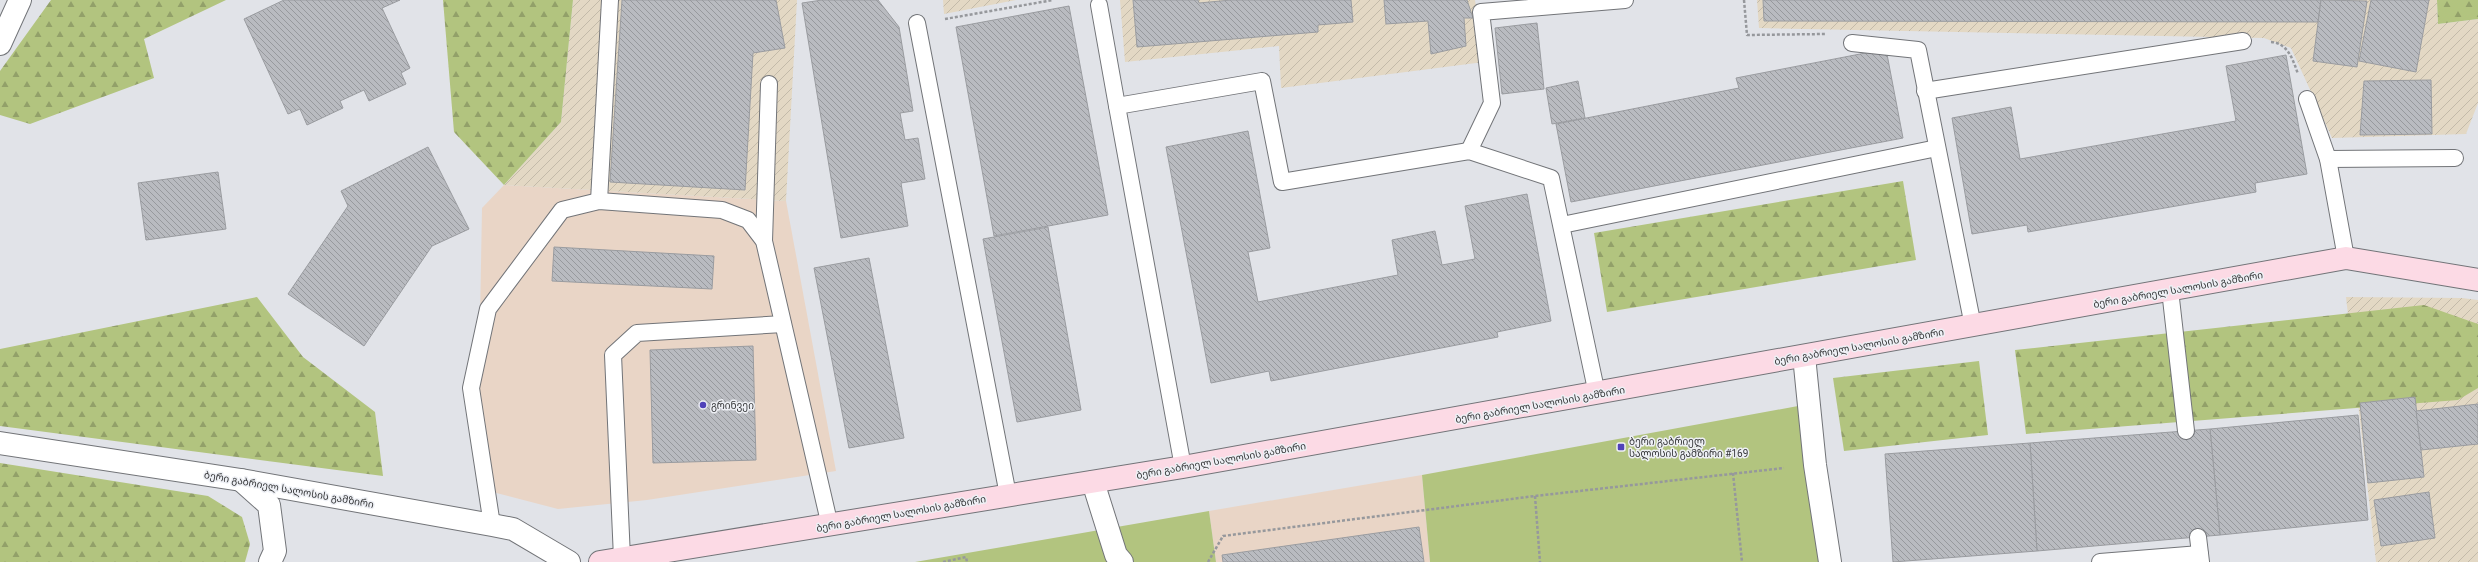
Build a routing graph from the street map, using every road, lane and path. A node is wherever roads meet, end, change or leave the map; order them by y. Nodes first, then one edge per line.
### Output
1 (20, 0) edge
2 (610, 0) edge
3 (1053, 0) edge
4 (1625, 0) edge
5 (1744, 0) edge
6 (1098, 5) dead end
7 (917, 23) joint
8 (2243, 41) joint
9 (1852, 43) joint
10 (0, 44) edge
11 (769, 84) dead end
12 (1925, 91) junction
13 (2307, 99) joint
14 (1117, 106) junction
15 (1937, 148) junction
16 (1469, 151) junction
17 (2455, 158) dead end
18 (2328, 159) junction
19 (599, 201) junction
20 (1562, 225) junction
21 (764, 241) junction
22 (2346, 258) junction
23 (2478, 280) edge
24 (2170, 290) junction
25 (782, 324) junction
26 (1973, 326) junction
27 (1804, 356) junction
28 (1596, 394) junction
29 (2186, 431) dead end
30 (0, 443) edge
31 (1815, 464) junction
32 (1183, 467) junction
33 (1733, 473) junction
34 (241, 480) junction
35 (1093, 482) junction
36 (1008, 495) junction
37 (1535, 496) junction
38 (492, 525) junction
39 (830, 526) junction
40 (2198, 537) dead end
41 (622, 558) junction
42 (2201, 558) edge
43 (1114, 560) edge
44 (270, 562) edge
45 (569, 562) edge
46 (600, 562) edge
47 (943, 562) edge
48 (967, 562) edge
49 (1208, 562) edge
50 (1540, 562) edge
51 (1742, 562) edge
52 (1830, 562) edge
53 (2100, 562) edge

1 - 10 street
2 - 19 lane
3 - 7 path
4 - 16 lane
5 - 9 path
6 - 14 lane
7 - 36 lane
8 - 12 lane
8 - 13 path
9 - 12 lane
11 - 21 lane
12 - 15 lane
13 - 18 lane
14 - 16 lane
14 - 32 lane
15 - 20 lane
15 - 26 lane
16 - 20 lane
17 - 18 lane
18 - 22 lane
19 - 21 lane
19 - 38 lane
20 - 28 lane
21 - 25 lane
22 - 23 main road, ბერი გაბრიელ სალოსის გამზირი
22 - 24 main road, ბერი გაბრიელ სალოსის გამზირი
24 - 26 main road, ბერი გაბრიელ სალოსის გამზირი
24 - 29 lane
25 - 39 lane
25 - 41 lane
26 - 27 main road, ბერი გაბრიელ სალოსის გამზირი
27 - 28 main road, ბერი გაბრიელ სალოსის გამზირი
27 - 31 street
28 - 32 main road, ბერი გაბრიელ სალოსის გამზირი
30 - 34 street, ბერი გაბრიელ სალოსის გამზირი
31 - 33 path
31 - 52 street
32 - 35 main road, ბერი გაბრიელ სალოსის გამზირი
33 - 37 path
33 - 51 path
34 - 38 street, ბერი გაბრიელ სალოსის გამზირი
34 - 44 street
35 - 36 main road, ბერი გაბრიელ სალოსის გამზირი
35 - 43 street
36 - 39 main road, ბერი გაბრიელ სალოსის გამზირი
37 - 49 path
37 - 50 path
38 - 45 street, ბერი გაბრიელ სალოსის გამზირი
39 - 41 main road, ბერი გაბრიელ სალოსის გამზირი
40 - 42 lane
41 - 46 main road, ბერი გაბრიელ სალოსის გამზირი
42 - 53 lane
47 - 48 path

